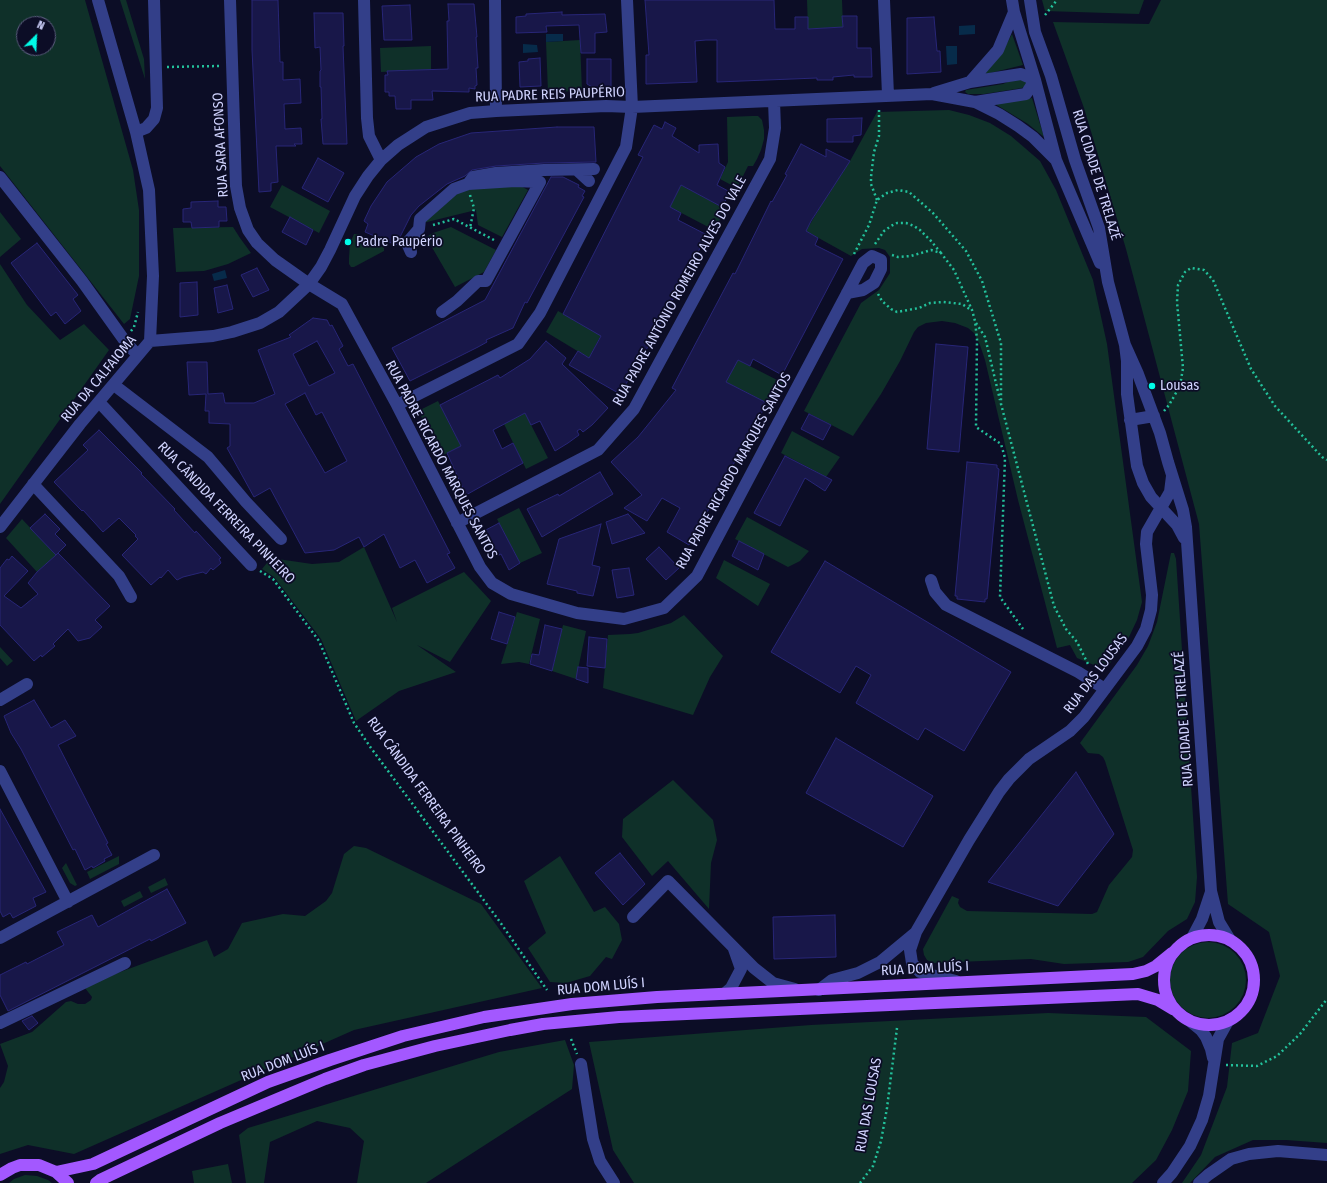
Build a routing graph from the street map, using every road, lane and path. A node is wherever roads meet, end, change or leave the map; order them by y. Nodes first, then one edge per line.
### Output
1 (98, 0) edge
2 (154, 0) edge
3 (230, 0) edge
4 (364, 0) edge
5 (495, 0) edge
6 (627, 0) edge
7 (884, 0) edge
8 (1012, 0) edge
9 (1030, 0) edge
10 (1014, 12) junction
11 (220, 66) dead end
12 (165, 67) dead end
13 (1051, 76) junction
14 (1035, 80) junction
15 (970, 82) junction
16 (932, 94) junction
17 (888, 95) junction
18 (774, 101) junction
19 (975, 102) junction
20 (632, 107) junction
21 (879, 108) dead end
22 (496, 110) junction
23 (136, 132) junction
24 (381, 160) junction
25 (1056, 160) junction
26 (594, 169) dead end
27 (577, 170) junction
28 (0, 177) edge
29 (589, 181) dead end
30 (468, 184) junction
31 (877, 200) junction
32 (470, 228) junction
33 (419, 229) junction
34 (874, 245) dead end
35 (505, 246) junction
36 (411, 252) dead end
37 (941, 253) junction
38 (853, 254) dead end
39 (885, 254) dead end
40 (1108, 282) junction
41 (309, 284) junction
42 (876, 291) dead end
43 (847, 293) dead end
44 (139, 306) dead end
45 (972, 310) junction
46 (442, 312) dead end
47 (976, 321) junction
48 (129, 330) dead end
49 (150, 341) junction
50 (1125, 345) junction
51 (138, 355) junction
52 (114, 385) junction
53 (99, 402) junction
54 (1000, 404) junction
55 (397, 405) junction
56 (1154, 416) junction
57 (1130, 420) junction
58 (1327, 460) edge
59 (1172, 476) junction
60 (33, 484) junction
61 (1161, 508) junction
62 (1173, 521) junction
63 (1152, 522) junction
64 (457, 523) junction
65 (0, 526) edge
66 (281, 539) dead end
67 (1187, 545) junction
68 (251, 564) joint
69 (931, 580) dead end
70 (131, 597) dead end
71 (1025, 632) dead end
72 (1087, 678) junction
73 (27, 684) dead end
74 (1108, 685) junction
75 (0, 700) edge
76 (0, 771) edge
77 (154, 855) dead end
78 (1211, 891) junction
79 (68, 902) junction
80 (633, 918) dead end
81 (916, 932) junction
82 (0, 938) edge
83 (1192, 938) junction
84 (1230, 940) junction
85 (734, 948) junction
86 (1172, 953) junction
87 (125, 964) dead end
88 (963, 982) junction
89 (547, 990) dead end
90 (798, 990) junction
91 (819, 990) junction
92 (724, 994) junction
93 (1327, 999) edge
94 (1173, 1009) junction
95 (1190, 1021) junction
96 (1228, 1021) junction
97 (0, 1023) edge
98 (897, 1028) dead end
99 (581, 1064) dead end
100 (1220, 1064) junction
101 (1327, 1155) edge
102 (6, 1168) edge
103 (56, 1172) junction
104 (0, 1175) edge
105 (68, 1183) edge
106 (96, 1183) edge
107 (614, 1183) edge
108 (860, 1183) edge
109 (1163, 1183) edge
110 (1199, 1183) edge

1 - 23 street, RUA DA CALFAIOMA
2 - 23 street
3 - 41 street, RUA SARA AFONSO
4 - 24 street
5 - 22 street
6 - 20 street
7 - 17 street
8 - 10 street, RUA CIDADE DE TRELAZÉ
9 - 13 street, RUA CIDADE DE TRELAZÉ
10 - 14 street, RUA CIDADE DE TRELAZÉ
10 - 15 street
11 - 12 path
13 - 14 street
13 - 40 street, RUA CIDADE DE TRELAZÉ
14 - 15 street, RUA PADRE REIS PAUPÉRIO
14 - 19 street, RUA PADRE REIS PAUPÉRIO
14 - 25 street, RUA CIDADE DE TRELAZÉ
15 - 16 street, RUA PADRE REIS PAUPÉRIO
16 - 17 street, RUA PADRE REIS PAUPÉRIO
16 - 19 street, RUA PADRE REIS PAUPÉRIO
17 - 18 street, RUA PADRE REIS PAUPÉRIO
18 - 20 street, RUA PADRE REIS PAUPÉRIO
18 - 64 street, RUA PADRE ANTÓNIO ROMEIRO ALVES DO VALE
19 - 25 street, RUA PADRE REIS PAUPÉRIO
20 - 22 street, RUA PADRE REIS PAUPÉRIO
20 - 55 street
21 - 31 path
22 - 24 street, RUA PADRE REIS PAUPÉRIO
23 - 49 street, RUA DA CALFAIOMA
24 - 41 street, RUA PADRE REIS PAUPÉRIO
25 - 40 street, RUA CIDADE DE TRELAZÉ
26 - 27 street
27 - 29 street
27 - 30 street
28 - 51 street
30 - 32 path
30 - 33 street
30 - 35 street
31 - 38 path
31 - 54 path
32 - 33 path
32 - 35 path
33 - 36 street
34 - 37 path
35 - 46 street
37 - 39 path
37 - 45 path
40 - 50 street, RUA CIDADE DE TRELAZÉ
41 - 49 street, RUA PADRE REIS PAUPÉRIO
41 - 55 street, RUA PADRE RICARDO MARQUES SANTOS
42 - 45 path
43 - 64 street, RUA PADRE RICARDO MARQUES SANTOS
44 - 48 path
45 - 47 path
47 - 54 path
47 - 71 path
49 - 51 street, RUA DA CALFAIOMA
50 - 56 street, RUA CIDADE DE TRELAZÉ
50 - 57 street, RUA CIDADE DE TRELAZÉ
51 - 52 street, RUA DA CALFAIOMA
52 - 53 street, RUA DA CALFAIOMA
52 - 66 street
53 - 60 street, RUA DA CALFAIOMA
53 - 68 street, RUA CÂNDIDA FERREIRA PINHEIRO
54 - 72 path
55 - 64 street, RUA PADRE RICARDO MARQUES SANTOS
56 - 57 street
56 - 58 path
56 - 59 street, RUA CIDADE DE TRELAZÉ
57 - 61 street, RUA CIDADE DE TRELAZÉ
59 - 61 street, RUA CIDADE DE TRELAZÉ
59 - 67 street, RUA CIDADE DE TRELAZÉ
60 - 65 street, RUA DA CALFAIOMA
60 - 70 street
61 - 62 street, RUA CIDADE DE TRELAZÉ
61 - 63 street, RUA DAS LOUSAS
62 - 63 street
62 - 67 street, RUA CIDADE DE TRELAZÉ
63 - 74 street, RUA DAS LOUSAS
67 - 78 street, RUA CIDADE DE TRELAZÉ
68 - 89 path, RUA CÂNDIDA FERREIRA PINHEIRO
69 - 72 street
72 - 74 street
73 - 75 street
74 - 81 street, RUA DAS LOUSAS
76 - 79 street
77 - 79 street
78 - 83 street, RUA CIDADE DE TRELAZÉ
78 - 84 street, RUA CIDADE DE TRELAZÉ
79 - 82 street
80 - 85 street
81 - 88 street, RUA DAS LOUSAS
81 - 91 street, RUA DAS LOUSAS
83 - 84 main road
83 - 86 main road
84 - 96 main road
85 - 90 street
85 - 92 street
86 - 88 main road, RUA DOM LUÍS I
86 - 94 main road
87 - 97 street
88 - 91 main road, RUA DOM LUÍS I
90 - 91 main road, RUA DOM LUÍS I
90 - 92 main road, RUA DOM LUÍS I
92 - 103 main road, RUA DOM LUÍS I
93 - 100 path
94 - 95 main road
94 - 106 main road
95 - 96 main road
95 - 100 street
96 - 100 street
98 - 108 path, RUA DAS LOUSAS
99 - 107 street
100 - 109 street
101 - 110 street
102 - 103 main road
102 - 104 main road
103 - 105 main road

